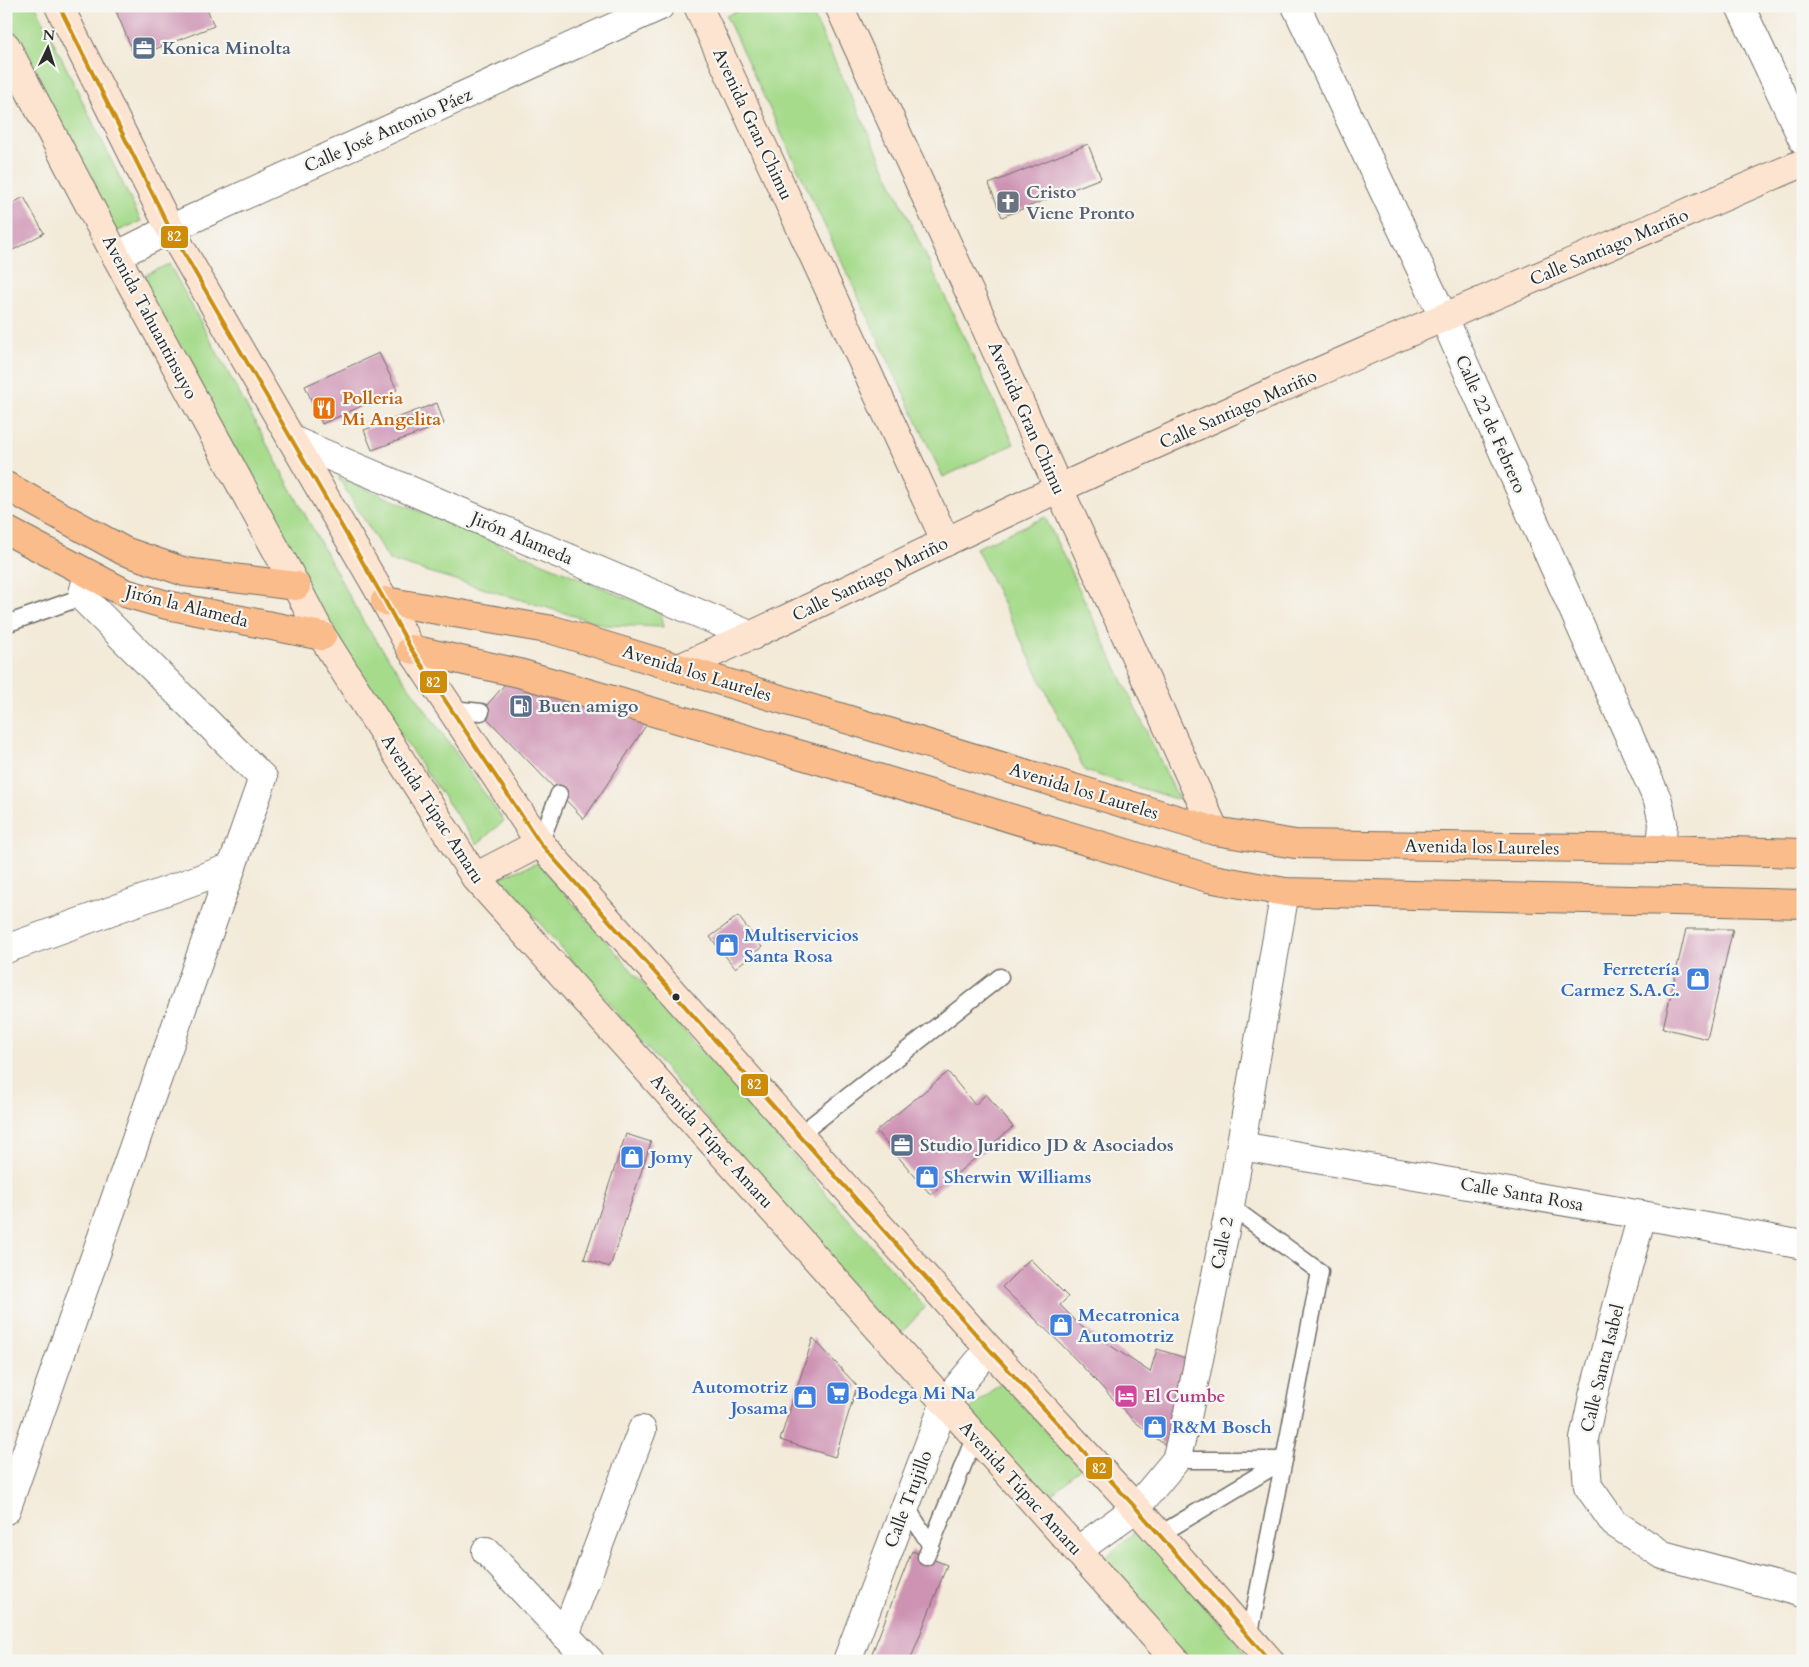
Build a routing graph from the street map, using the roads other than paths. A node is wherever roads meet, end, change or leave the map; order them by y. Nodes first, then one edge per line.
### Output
1 (59, 6) edge
2 (660, 6) edge
3 (698, 6) edge
4 (839, 6) edge
5 (1296, 6) edge
6 (1740, 6) edge
7 (6, 46) edge
8 (1803, 140) edge
9 (1803, 163) edge
10 (170, 229) junction
11 (116, 256) junction
12 (1444, 318) junction
13 (292, 440) junction
14 (6, 486) edge
15 (1059, 488) junction
16 (6, 530) edge
17 (946, 542) junction
18 (85, 585) junction
19 (296, 586) junction
20 (385, 601) junction
21 (6, 624) edge
22 (322, 636) junction
23 (752, 636) junction
24 (411, 649) junction
25 (679, 668) junction
26 (452, 709) junction
27 (480, 712) dead end
28 (559, 794) dead end
29 (1215, 831) junction
30 (540, 842) junction
31 (1661, 849) junction
32 (1803, 853) edge
33 (232, 867) junction
34 (475, 877) junction
35 (1285, 892) junction
36 (1803, 904) edge
37 (6, 949) edge
38 (1000, 977) dead end
39 (799, 1135) junction
40 (1241, 1146) junction
41 (1230, 1206) junction
42 (1642, 1215) junction
43 (1803, 1245) edge
44 (989, 1349) junction
45 (945, 1402) junction
46 (642, 1430) dead end
47 (975, 1436) junction
48 (1176, 1460) junction
49 (1284, 1460) junction
50 (906, 1506) junction
51 (1136, 1508) junction
52 (6, 1510) edge
53 (1159, 1535) junction
54 (486, 1551) dead end
55 (1077, 1551) junction
56 (1803, 1593) edge
57 (565, 1635) junction
58 (1249, 1638) junction
59 (590, 1661) edge
60 (847, 1661) edge
61 (1176, 1661) edge
62 (1270, 1661) edge

1 - 10 main road
2 - 10 street, Calle José Antonio Páez
3 - 17 main road, Avenida Gran Chimu
4 - 15 main road, Avenida Gran Chimu
5 - 12 street, Calle 22 de Febrero
6 - 8 street
7 - 11 main road, Avenida Tahuantinsuyo
9 - 12 main road, Calle Santiago Mariño
10 - 11 street, Calle José Antonio Páez
10 - 13 main road
11 - 19 main road, Avenida Tahuantinsuyo
12 - 15 main road, Calle Santiago Mariño
12 - 31 street, Calle 22 de Febrero
13 - 20 main road
13 - 23 street, Jirón Alameda
14 - 19 main road, Jirón la Alameda
15 - 17 main road, Calle Santiago Mariño
15 - 29 main road, Avenida Gran Chimu
16 - 18 main road, Jirón la Alameda
17 - 23 main road, Calle Santiago Mariño
18 - 21 lane
18 - 22 main road, Jirón la Alameda
18 - 33 street
19 - 22 main road, Avenida Túpac Amaru
20 - 24 main road
20 - 25 main road, Avenida los Laureles
22 - 34 main road, Avenida Túpac Amaru
23 - 25 main road, Calle Santiago Mariño
24 - 26 main road
24 - 35 main road
25 - 29 main road, Avenida los Laureles
26 - 27 lane
26 - 30 main road
28 - 30 lane
29 - 31 main road, Avenida los Laureles
30 - 34 main road
30 - 39 main road
31 - 32 main road, Avenida los Laureles
33 - 37 street
33 - 52 street
34 - 45 main road, Avenida Túpac Amaru
35 - 36 main road
35 - 40 street, Calle 2
38 - 39 lane
39 - 44 main road
40 - 41 street, Calle 2
40 - 42 street, Calle Santa Rosa
41 - 48 street, Calle 2
41 - 49 lane
42 - 43 street, Calle Santa Rosa
42 - 56 street, Calle Santa Isabel
44 - 45 street, Calle Trujillo
44 - 51 main road
45 - 47 main road, Avenida Túpac Amaru
45 - 50 street, Calle Trujillo
46 - 57 street
47 - 50 lane
47 - 55 main road, Avenida Túpac Amaru
48 - 49 lane
48 - 51 street, Calle 2
49 - 53 lane
49 - 58 lane
50 - 60 street, Calle Trujillo
51 - 53 main road
51 - 55 street, Calle 2
53 - 58 main road
54 - 57 street
55 - 61 main road, Avenida Túpac Amaru
57 - 59 street
58 - 62 main road

